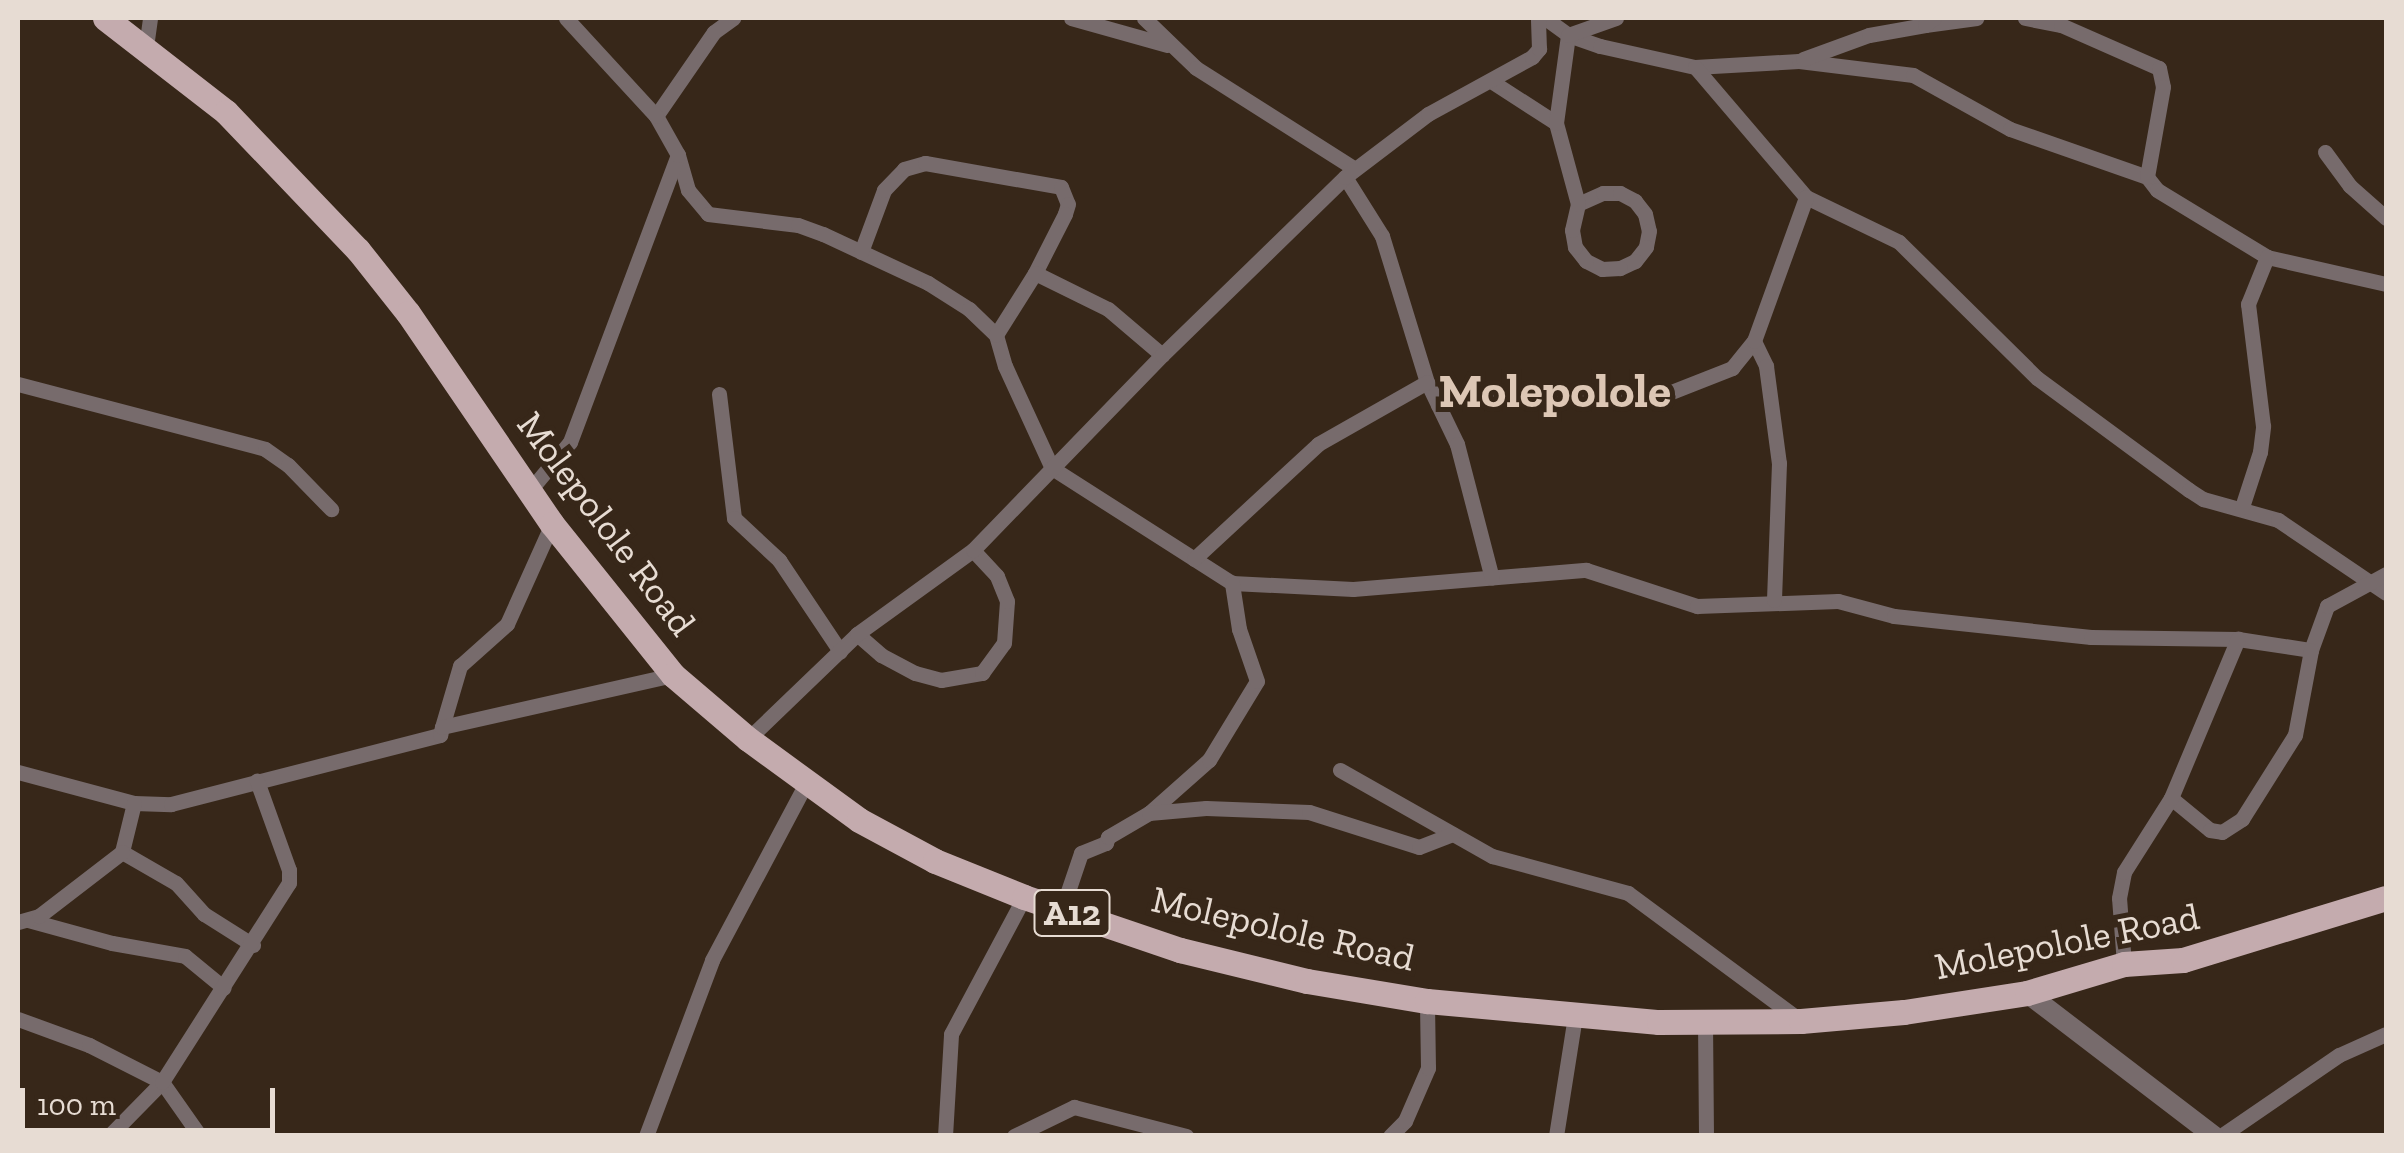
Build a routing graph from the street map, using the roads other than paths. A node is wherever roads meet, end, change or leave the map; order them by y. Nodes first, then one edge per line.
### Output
1 (105, 18) edge
2 (150, 18) edge
3 (566, 18) edge
4 (734, 18) edge
5 (1072, 18) edge
6 (1144, 18) edge
7 (1541, 18) edge
8 (1616, 18) edge
9 (1976, 18) edge
10 (2025, 18) edge
11 (1929, 21) edge
12 (1568, 34) junction
13 (146, 46) junction
14 (1171, 46) junction
15 (1799, 61) junction
16 (1695, 67) junction
17 (1492, 81) junction
18 (656, 116) junction
19 (1556, 123) junction
20 (2325, 152) dead end
21 (678, 155) junction
22 (1350, 173) junction
23 (2147, 177) junction
24 (1806, 197) junction
25 (1578, 204) junction
26 (2386, 218) edge
27 (861, 252) junction
28 (2267, 257) junction
29 (1035, 274) junction
30 (2386, 284) edge
31 (996, 334) junction
32 (1754, 341) junction
33 (1162, 355) junction
34 (1427, 382) junction
35 (18, 384) edge
36 (719, 394) dead end
37 (1438, 405) junction
38 (1052, 468) junction
39 (531, 489) junction
40 (2242, 507) junction
41 (331, 508) dead end
42 (552, 524) junction
43 (973, 550) junction
44 (1194, 559) junction
45 (2379, 577) edge
46 (1492, 578) junction
47 (1232, 583) junction
48 (2386, 593) edge
49 (1774, 600) junction
50 (857, 634) junction
51 (2238, 639) junction
52 (2311, 650) junction
53 (840, 651) junction
54 (673, 675) junction
55 (442, 727) junction
56 (748, 740) junction
57 (1340, 770) dead end
58 (18, 772) edge
59 (257, 781) junction
60 (806, 783) junction
61 (2170, 798) junction
62 (134, 804) junction
63 (1149, 813) junction
64 (1452, 834) junction
65 (122, 852) junction
66 (1024, 898) junction
67 (2386, 898) edge
68 (1062, 910) junction
69 (23, 921) edge
70 (252, 945) junction
71 (2124, 964) junction
72 (224, 988) junction
73 (2027, 993) junction
74 (1427, 1001) junction
75 (1575, 1016) junction
76 (18, 1019) edge
77 (1705, 1021) junction
78 (1801, 1021) junction
79 (2386, 1034) edge
80 (162, 1082) junction
81 (2208, 1133) edge
82 (109, 1136) edge
83 (200, 1136) edge
84 (646, 1136) edge
85 (945, 1136) edge
86 (1014, 1136) edge
87 (1186, 1136) edge
88 (1390, 1136) edge
89 (1556, 1136) edge
90 (1706, 1136) edge

1 - 13 main road, Molepolole Road / A12
2 - 13 street
3 - 18 street
4 - 18 street
5 - 14 street
6 - 14 street
7 - 12 street
7 - 17 street
8 - 12 street
9 - 11 street
10 - 23 street
11 - 15 street
12 - 16 street
12 - 19 street
13 - 39 main road, Molepolole Road / A12
14 - 22 street
15 - 16 street
15 - 23 street
16 - 24 street
17 - 19 street
17 - 22 street
18 - 21 street
19 - 25 street
20 - 26 street
21 - 27 street
21 - 39 street
22 - 33 street
22 - 34 street
23 - 28 street
24 - 32 street
24 - 40 street
25 - 25 street
27 - 29 street
27 - 31 street
28 - 30 street
28 - 40 street
29 - 31 street
29 - 33 street
31 - 38 street
32 - 37 street
32 - 49 street
33 - 38 street
34 - 37 street
34 - 44 street
35 - 41 street
36 - 53 street
37 - 46 street
38 - 43 street
38 - 44 street
39 - 42 main road, Molepolole Road / A12
40 - 45 street
42 - 54 main road, Molepolole Road / A12
42 - 55 street
43 - 50 street
43 - 50 street
44 - 47 street
45 - 48 street
45 - 52 street
46 - 47 street
46 - 49 street
47 - 63 street
49 - 51 street
50 - 53 street
51 - 52 street
51 - 61 street
52 - 61 street
53 - 56 street
54 - 55 street
54 - 56 main road, Molepolole Road / A12
55 - 59 street
56 - 60 main road, Molepolole Road / A12
57 - 64 street
58 - 62 street
59 - 62 street
59 - 70 street
60 - 66 main road, Molepolole Road / A12
60 - 84 street
61 - 71 street
62 - 65 street
63 - 64 street
63 - 68 street
64 - 78 street
65 - 69 street
65 - 70 street
66 - 68 main road, Molepolole Road / A12
66 - 85 street
67 - 71 main road, Molepolole Road / A12
68 - 74 main road, Molepolole Road / A12
69 - 72 street
70 - 72 street
71 - 73 main road, Molepolole Road / A12
72 - 80 street
73 - 78 main road, Molepolole Road / A12
73 - 81 street
74 - 75 main road, Molepolole Road / A12
74 - 88 street
75 - 77 main road, Molepolole Road / A12
75 - 89 street
76 - 80 street
77 - 78 main road, Molepolole Road / A12
77 - 90 street
79 - 81 street
80 - 82 street
80 - 83 street
86 - 87 street

